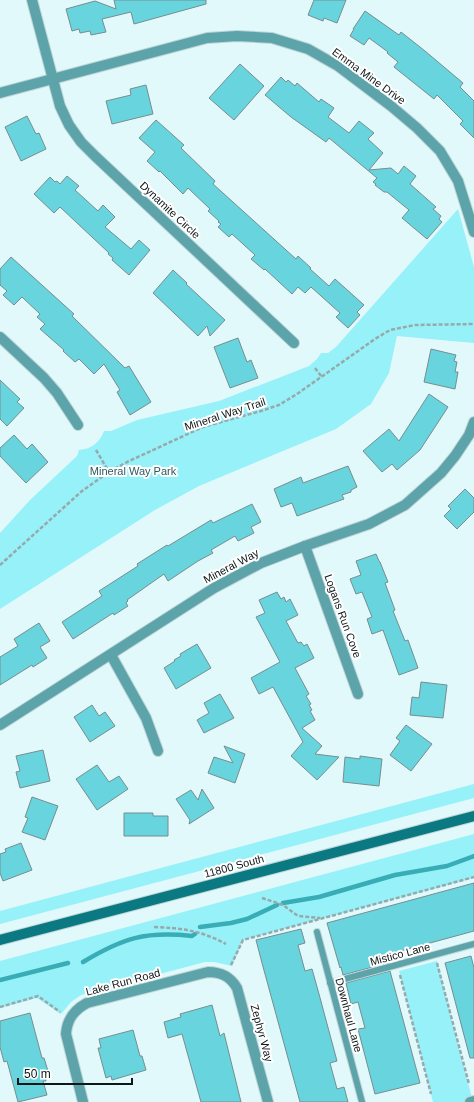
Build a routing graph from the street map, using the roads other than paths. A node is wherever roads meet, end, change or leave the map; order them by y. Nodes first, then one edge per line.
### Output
1 (32, 0) edge
2 (53, 78) junction
3 (0, 93) edge
4 (474, 232) edge
5 (0, 337) edge
6 (294, 343) dead end
7 (474, 422) edge
8 (78, 424) dead end
9 (471, 437) edge
10 (305, 546) junction
11 (111, 655) junction
12 (358, 694) dead end
13 (0, 725) edge
14 (158, 751) dead end
15 (474, 816) edge
16 (317, 932) dead end
17 (0, 940) edge
18 (474, 944) edge
19 (226, 975) joint
20 (330, 983) junction
21 (474, 1101) edge
22 (83, 1102) edge
23 (268, 1102) edge
24 (362, 1102) edge
25 (470, 1102) edge

1 - 2 street, Dynamite Circle
2 - 3 street, Emma Mine Drive
2 - 4 street, Emma Mine Drive
2 - 6 street, Dynamite Circle
5 - 8 street
7 - 9 street
9 - 10 street, Mineral Way
10 - 11 street, Mineral Way
10 - 12 street, Logans Run Cove
11 - 13 street, Mineral Way
11 - 14 street
15 - 17 main road, 11800 South
16 - 20 lane, Downhaul Lane
18 - 20 lane, Mistico Lane
19 - 22 street, Lake Run Road
19 - 23 street, Zephyr Way
20 - 24 lane, Downhaul Lane
21 - 25 street

